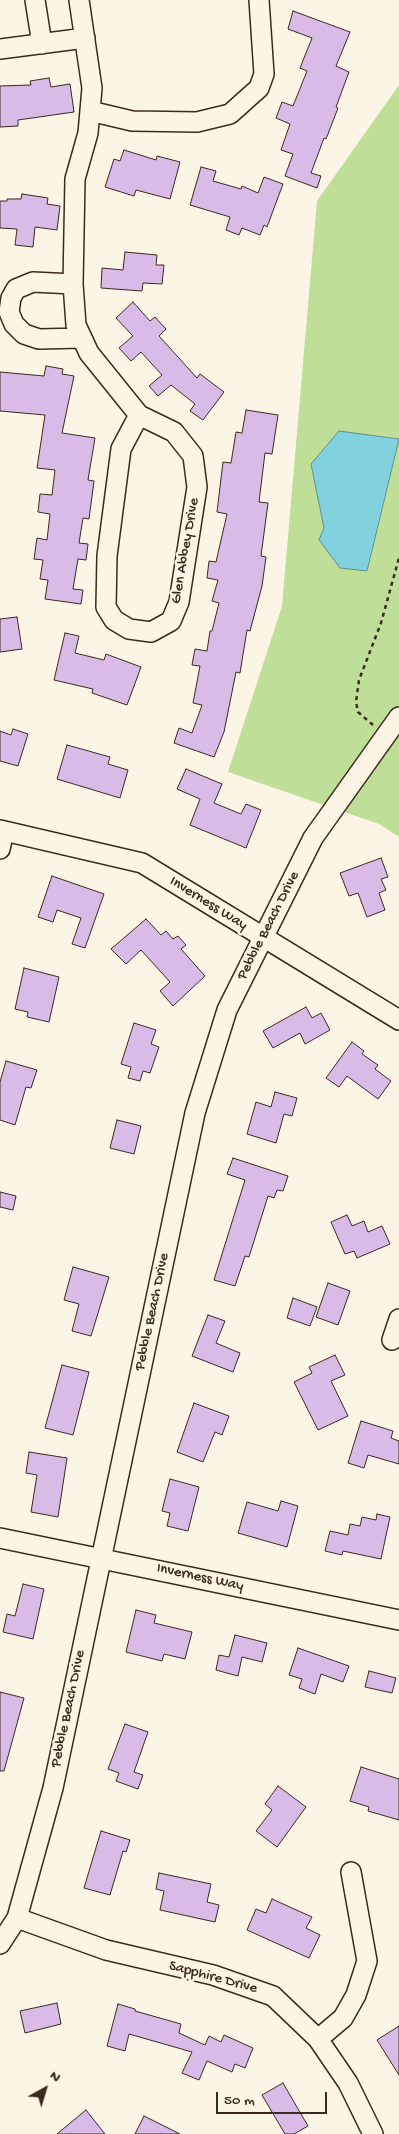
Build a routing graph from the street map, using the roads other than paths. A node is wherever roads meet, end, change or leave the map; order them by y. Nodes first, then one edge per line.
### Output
1 (35, 0) edge
2 (79, 0) edge
3 (259, 0) edge
4 (84, 38) junction
5 (42, 44) junction
6 (0, 49) edge
7 (90, 111) junction
8 (73, 284) junction
9 (82, 338) junction
10 (139, 415) junction
11 (399, 717) edge
12 (2, 830) edge
13 (0, 850) edge
14 (262, 938) junction
15 (399, 1020) edge
16 (399, 1319) edge
17 (392, 1340) dead end
18 (0, 1538) edge
19 (101, 1558) junction
20 (399, 1620) edge
21 (351, 1872) dead end
22 (17, 1918) junction
23 (0, 1944) edge
24 (318, 2039) junction
25 (372, 2134) edge

1 - 5 street
2 - 4 street, Glen Abbey Drive
3 - 7 street
4 - 5 street
4 - 7 street, Glen Abbey Drive
5 - 6 street
7 - 8 street, Glen Abbey Drive
8 - 9 street, Glen Abbey Drive
8 - 9 street
9 - 10 street, Glen Abbey Drive
10 - 10 street, Glen Abbey Drive
11 - 14 street, Pebble Beach Drive
12 - 13 street
12 - 14 street, Inverness Way
14 - 15 street, Inverness Way
14 - 19 street, Pebble Beach Drive
16 - 17 street
18 - 19 street, Inverness Way
19 - 20 street, Inverness Way
19 - 22 street, Pebble Beach Drive
21 - 24 street
22 - 23 street, Pebble Beach Drive
22 - 24 street, Sapphire Drive
24 - 25 street, Sapphire Drive

